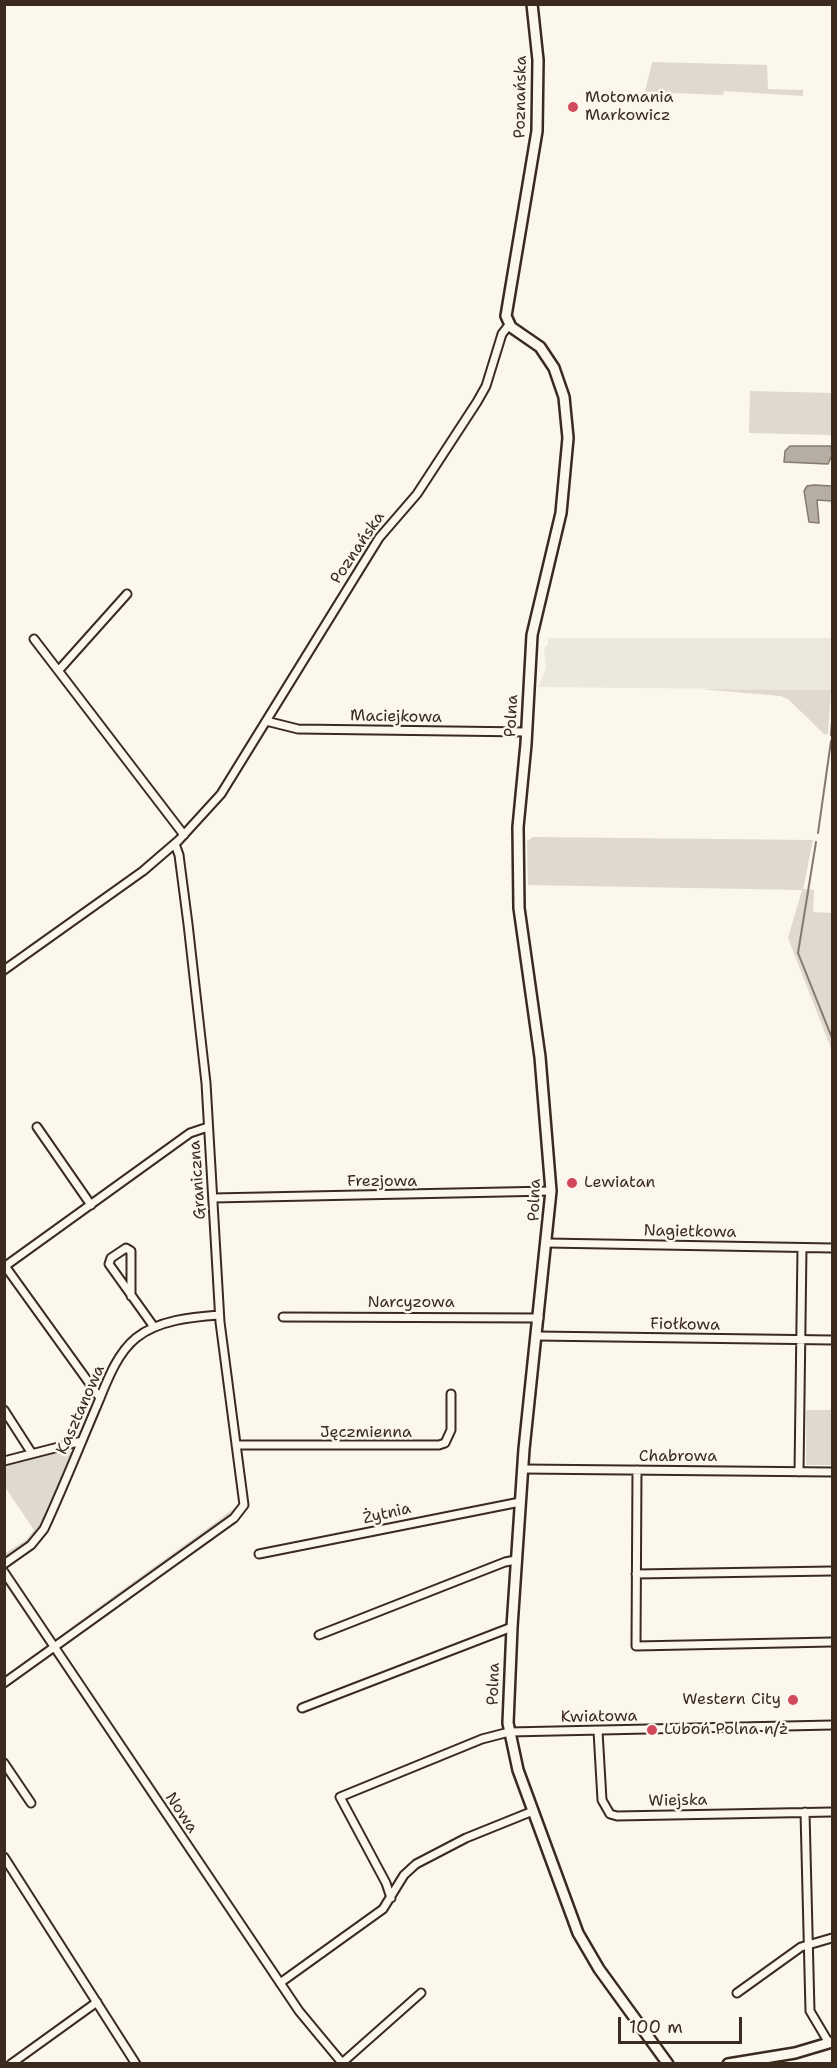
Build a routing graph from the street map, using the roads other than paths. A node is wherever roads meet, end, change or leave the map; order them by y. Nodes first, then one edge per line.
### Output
1 (532, 4) edge
2 (509, 325) junction
3 (127, 594) dead end
4 (34, 639) dead end
5 (59, 670) junction
6 (266, 721) junction
7 (527, 732) junction
8 (184, 835) junction
9 (175, 844) junction
10 (4, 970) edge
11 (37, 1127) dead end
12 (208, 1127) junction
13 (551, 1191) junction
14 (213, 1198) junction
15 (91, 1205) junction
16 (548, 1243) junction
17 (802, 1248) junction
18 (832, 1248) edge
19 (5, 1266) edge
20 (131, 1296) junction
21 (219, 1315) junction
22 (283, 1317) dead end
23 (539, 1318) junction
24 (154, 1327) junction
25 (537, 1336) junction
26 (801, 1340) junction
27 (832, 1340) edge
28 (451, 1394) dead end
29 (100, 1398) junction
30 (4, 1410) edge
31 (82, 1441) junction
32 (236, 1445) junction
33 (31, 1452) junction
34 (4, 1461) edge
35 (523, 1469) junction
36 (637, 1470) junction
37 (799, 1472) junction
38 (832, 1472) edge
39 (520, 1502) junction
40 (259, 1554) dead end
41 (516, 1560) junction
42 (4, 1564) edge
43 (832, 1571) edge
44 (4, 1572) edge
45 (636, 1574) junction
46 (512, 1627) junction
47 (319, 1635) dead end
48 (832, 1642) edge
49 (54, 1647) junction
50 (4, 1683) edge
51 (302, 1708) dead end
52 (832, 1725) edge
53 (598, 1731) junction
54 (509, 1732) junction
55 (4, 1763) edge
56 (31, 1803) dead end
57 (533, 1811) junction
58 (805, 1812) junction
59 (832, 1812) edge
60 (4, 1857) edge
61 (391, 1898) junction
62 (832, 1938) edge
63 (808, 1944) junction
64 (280, 1983) junction
65 (421, 1993) dead end
66 (737, 1993) dead end
67 (97, 2002) junction
68 (831, 2042) edge
69 (343, 2063) edge
70 (729, 2063) edge
71 (11, 2064) edge
72 (136, 2064) edge
73 (668, 2064) edge

1 - 2 street, Poznańska
2 - 6 street, Poznańska
2 - 7 street, Polna
3 - 5 street
4 - 5 street
5 - 8 street
6 - 7 street, Maciejkowa
6 - 8 street, Poznańska
7 - 13 street, Polna
8 - 9 street, Poznańska
9 - 10 street, Poznańska
9 - 12 street, Graniczna
11 - 15 street
12 - 14 street, Graniczna
12 - 15 street
13 - 14 street, Frezjowa
13 - 16 street, Polna
14 - 21 street, Graniczna
15 - 19 street
16 - 17 street, Nagietkowa
16 - 23 street, Polna
17 - 18 street, Nagietkowa
17 - 26 street
19 - 29 street
20 - 20 street
20 - 24 street
21 - 24 street, Kasztanowa
21 - 32 street, Graniczna
22 - 23 street, Narcyzowa
23 - 25 street, Polna
24 - 29 street, Kasztanowa
25 - 26 street, Fiołkowa
25 - 35 street, Polna
26 - 27 street, Fiołkowa
26 - 37 street
28 - 32 street, Jęczmienna
29 - 31 street, Kasztanowa
30 - 33 street
31 - 33 street
31 - 42 street, Kasztanowa
32 - 49 street, Graniczna
33 - 34 street
35 - 36 street, Chabrowa
35 - 39 street, Polna
36 - 37 street, Chabrowa
36 - 45 street
37 - 38 street, Chabrowa
39 - 40 street, Żytnia
39 - 41 street, Polna
41 - 46 street, Polna
41 - 47 street
43 - 45 street
44 - 49 street, Nowa
45 - 48 street
46 - 51 street
46 - 54 street, Polna
49 - 50 street
49 - 64 street, Nowa
52 - 53 street, Kwiatowa
53 - 54 street, Kwiatowa
53 - 58 street, Wiejska
54 - 57 street, Polna
54 - 61 street, Kwiatowa
55 - 56 street
57 - 61 street
57 - 73 street, Polna
58 - 59 street, Wiejska
58 - 63 street
60 - 67 street
61 - 64 street
62 - 63 street
63 - 66 street
63 - 68 street
64 - 69 street, Nowa
65 - 69 street
67 - 71 street
67 - 72 street
68 - 70 street

